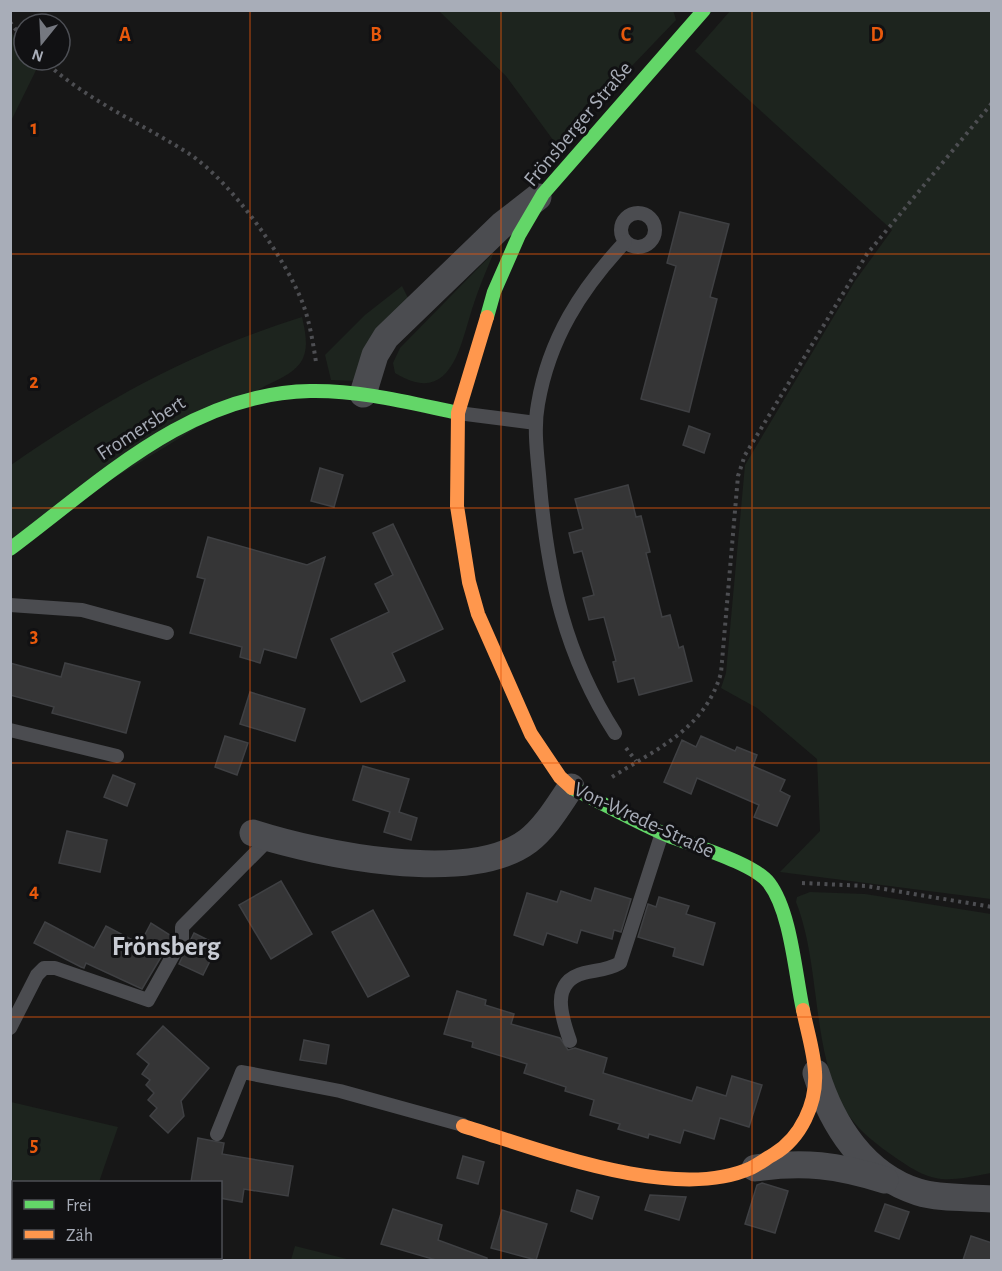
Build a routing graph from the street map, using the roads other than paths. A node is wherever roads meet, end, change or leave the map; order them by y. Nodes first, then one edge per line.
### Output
1 (704, 10) edge
2 (543, 194) junction
3 (625, 242) dead end
4 (363, 394) junction
5 (458, 413) junction
6 (536, 423) junction
7 (10, 549) edge
8 (10, 605) edge
9 (167, 633) dead end
10 (10, 730) edge
11 (615, 733) dead end
12 (117, 756) dead end
13 (578, 791) junction
14 (662, 833) junction
15 (262, 836) joint
16 (10, 1028) edge
17 (570, 1041) dead end
18 (816, 1072) junction
19 (464, 1126) joint
20 (217, 1134) dead end
21 (752, 1168) junction
22 (892, 1182) junction
23 (992, 1200) edge

1 - 2 street, Frönsberger Straße
2 - 4 street
2 - 5 street, Frönsberger Straße
3 - 6 lane
4 - 5 street, Fromersbert
4 - 7 street, Fromersbert
5 - 6 lane
5 - 13 street, Von-Wrede-Straße
6 - 11 lane
8 - 9 lane
10 - 12 lane
13 - 14 street, Von-Wrede-Straße
13 - 15 street
14 - 17 lane
14 - 18 street, Von-Wrede-Straße
15 - 16 lane
18 - 21 street
18 - 22 street
19 - 20 lane
19 - 21 street
21 - 22 street
22 - 23 street

